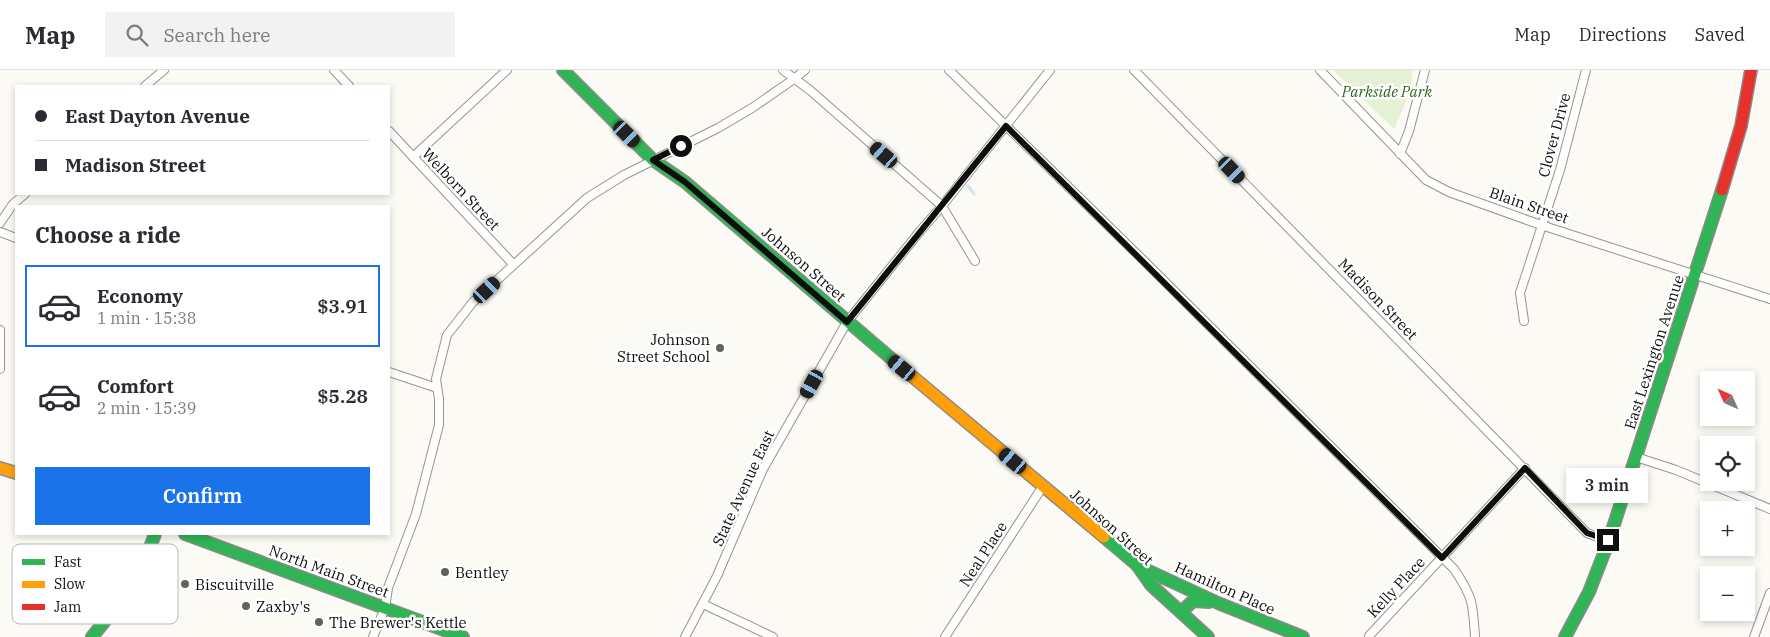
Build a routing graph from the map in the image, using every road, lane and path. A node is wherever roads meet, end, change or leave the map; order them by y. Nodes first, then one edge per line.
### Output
1 (164, 70) edge
2 (334, 70) edge
3 (507, 70) edge
4 (563, 70) edge
5 (783, 70) edge
6 (805, 70) edge
7 (949, 70) edge
8 (1050, 70) edge
9 (1134, 70) edge
10 (1320, 70) edge
11 (1425, 70) edge
12 (1586, 70) edge
13 (1751, 70) edge
14 (794, 79) junction
15 (147, 85) edge
16 (348, 85) edge
17 (1006, 126) junction
18 (390, 132) edge
19 (1400, 154) junction
20 (413, 157) junction
21 (653, 160) junction
22 (24, 195) edge
23 (942, 206) junction
24 (0, 223) edge
25 (1541, 225) junction
26 (0, 232) edge
27 (15, 238) edge
28 (975, 261) dead end
29 (513, 264) junction
30 (1694, 274) junction
31 (1770, 299) edge
32 (1524, 321) dead end
33 (847, 322) junction
34 (0, 330) edge
35 (0, 369) edge
36 (390, 372) edge
37 (437, 388) junction
38 (1636, 457) junction
39 (0, 468) edge
40 (1525, 468) junction
41 (15, 473) edge
42 (1043, 486) junction
43 (1770, 509) edge
44 (187, 535) edge
45 (1608, 540) junction
46 (1442, 558) junction
47 (1137, 566) junction
48 (1770, 593) edge
49 (1218, 603) junction
50 (703, 604) junction
51 (385, 608) junction
52 (1181, 612) junction
53 (102, 624) edge
54 (1369, 636) edge
55 (92, 637) edge
56 (373, 637) edge
57 (463, 637) edge
58 (685, 637) edge
59 (773, 637) edge
60 (945, 637) edge
61 (1208, 637) edge
62 (1303, 637) edge
63 (1475, 637) edge
64 (1565, 637) edge
65 (1754, 637) edge

1 - 15 street
2 - 16 street
3 - 20 street
4 - 21 street, Johnson Street
5 - 14 street
6 - 14 street
7 - 17 street
8 - 17 street, State Avenue East
9 - 40 street, Madison Street
10 - 19 street, Blain Street
11 - 19 street
12 - 25 street, Clover Drive
13 - 30 street, East Lexington Avenue
14 - 21 street
14 - 23 street
17 - 23 street, State Avenue East
17 - 46 street
18 - 20 street, Welborn Street
19 - 25 street, Blain Street
20 - 29 street, Welborn Street
21 - 29 street
21 - 33 street, Johnson Street
22 - 24 street
23 - 28 street
23 - 33 street, State Avenue East
25 - 30 street, Blain Street
25 - 32 street, Clover Drive
26 - 27 street
29 - 37 street
30 - 31 street, Blain Street
30 - 38 street, East Lexington Avenue
33 - 42 street, Johnson Street
33 - 50 street, State Avenue East
34 - 35 street
36 - 37 street
37 - 51 street
38 - 43 street
38 - 45 street, East Lexington Avenue
39 - 41 street
40 - 45 street, Madison Street
40 - 46 street, Kelly Place
42 - 47 street, Johnson Street
42 - 60 street, Neal Place
44 - 51 street, North Main Street
45 - 64 street, East Lexington Avenue
46 - 54 street, Kelly Place
46 - 63 street
47 - 49 street, Hamilton Place
47 - 52 street, Johnson Street
48 - 65 street
49 - 52 street
49 - 62 street, Hamilton Place
50 - 58 street, State Avenue East
50 - 59 street
51 - 56 street
51 - 57 street, North Main Street
52 - 61 street, Johnson Street
53 - 55 street

